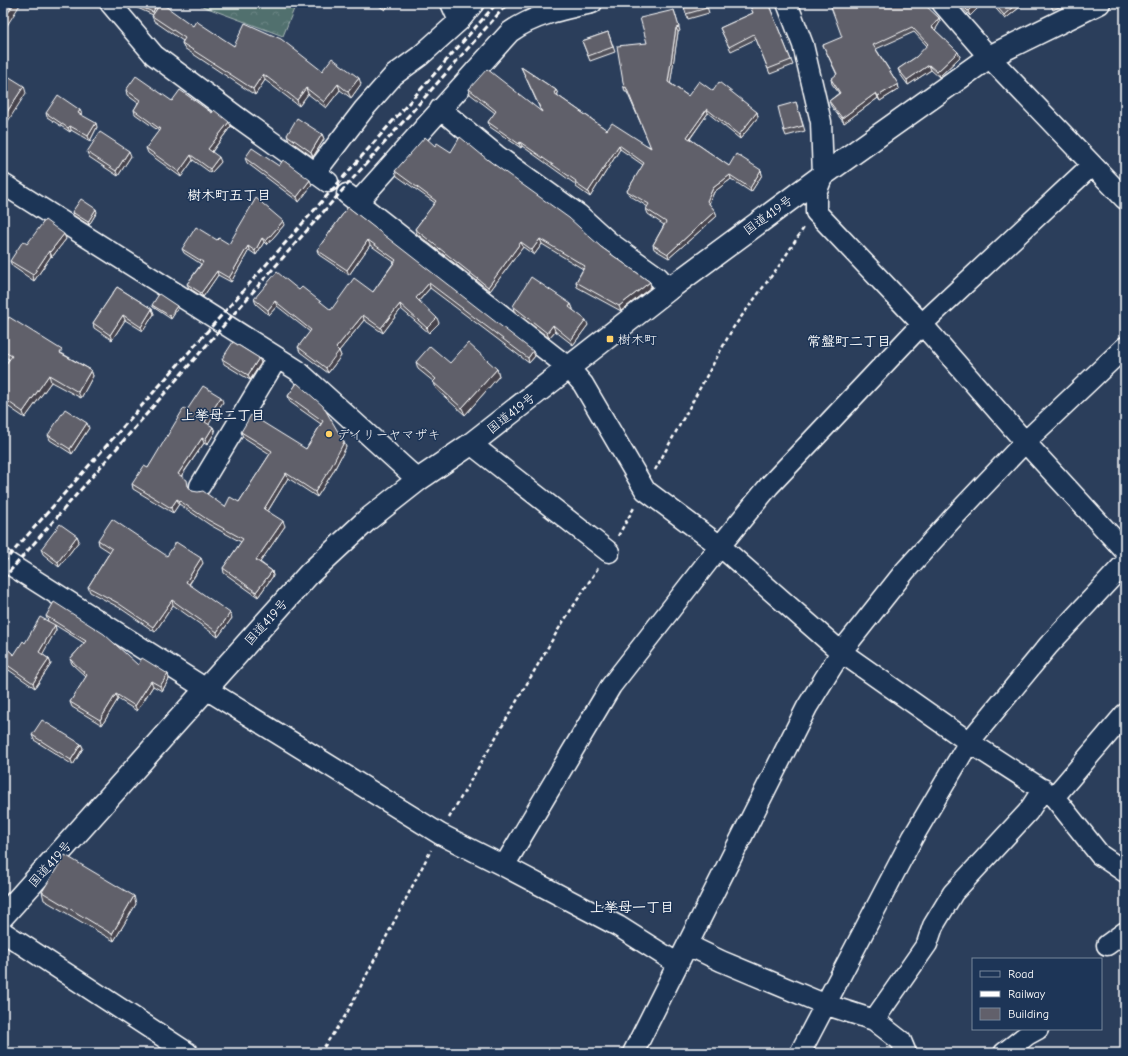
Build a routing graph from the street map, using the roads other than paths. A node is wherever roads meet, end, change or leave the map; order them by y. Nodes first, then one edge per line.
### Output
1 (110, 3) edge
2 (474, 3) edge
3 (592, 3) edge
4 (787, 3) edge
5 (942, 3) edge
6 (1099, 3) edge
7 (455, 12) edge
8 (989, 57) junction
9 (440, 109) junction
10 (1092, 165) junction
11 (823, 175) junction
12 (3, 184) edge
13 (1125, 198) edge
14 (669, 289) junction
15 (922, 324) junction
16 (1125, 347) edge
17 (277, 358) junction
18 (568, 368) junction
19 (1025, 442) junction
20 (471, 444) junction
21 (418, 480) junction
22 (200, 486) dead end
23 (720, 546) junction
24 (1125, 551) edge
25 (609, 552) road end
26 (3, 560) edge
27 (1125, 563) edge
28 (841, 652) junction
29 (206, 689) junction
30 (1125, 714) edge
31 (969, 742) junction
32 (1048, 793) junction
33 (504, 866) junction
34 (1125, 872) edge
35 (3, 916) edge
36 (3, 932) edge
37 (1125, 932) edge
38 (688, 945) junction
39 (1107, 945) dead end
40 (678, 964) junction
41 (824, 1004) junction
42 (874, 1020) junction
43 (1036, 1030) edge
44 (188, 1053) edge
45 (633, 1053) edge
46 (800, 1053) edge
47 (906, 1053) edge
48 (1004, 1053) edge

1 - 7 street
2 - 7 street
3 - 9 street
4 - 11 street
5 - 8 street
6 - 8 highway, 国道419号
8 - 10 street
8 - 11 highway, 国道419号
9 - 14 street
9 - 18 street
10 - 13 street
10 - 15 street
11 - 14 highway, 国道419号
11 - 15 street
12 - 17 street
14 - 18 highway, 国道419号
15 - 19 street
15 - 23 street
16 - 19 street
17 - 21 street
17 - 22 street
18 - 20 highway, 国道419号
18 - 23 street
19 - 24 street
19 - 28 street
20 - 21 highway, 国道419号
20 - 25 street
21 - 29 highway, 国道419号
23 - 28 street
23 - 33 street
26 - 29 street
27 - 31 street
28 - 31 street
28 - 38 street
29 - 33 street
29 - 35 highway, 国道419号
30 - 32 street
31 - 32 street
31 - 41 street
32 - 34 street
32 - 42 street
33 - 40 street
36 - 44 street
37 - 39 street
38 - 40 street
38 - 41 street
40 - 45 street
41 - 42 street
41 - 46 street
42 - 47 street
43 - 48 street

